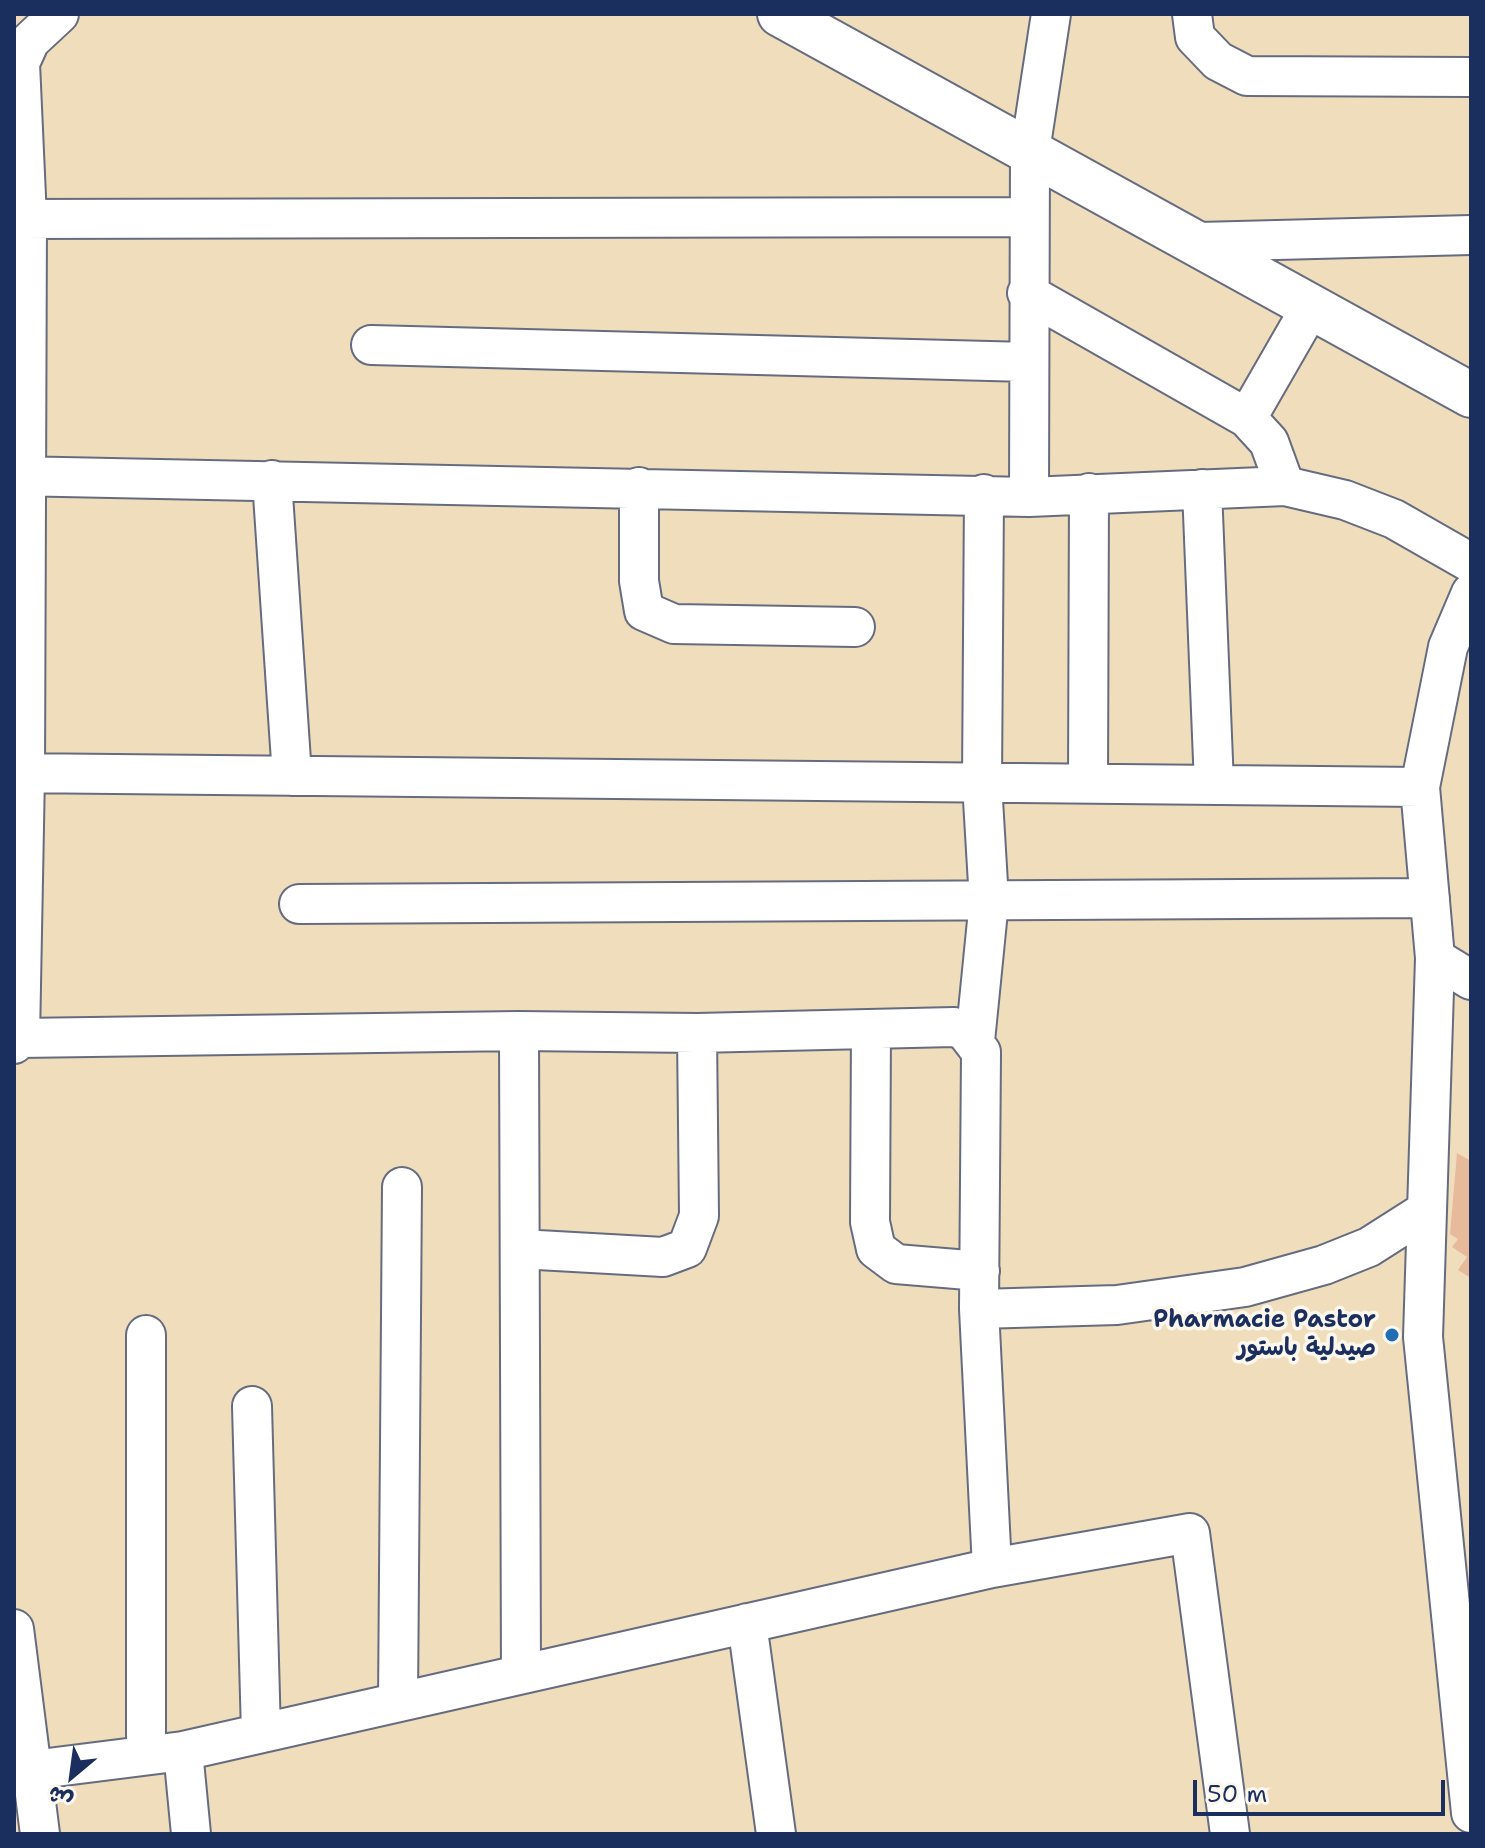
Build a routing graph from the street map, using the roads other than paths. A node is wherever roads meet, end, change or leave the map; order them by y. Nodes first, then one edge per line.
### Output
1 (59, 14) edge
2 (780, 14) edge
3 (1051, 14) edge
4 (1192, 14) edge
5 (1471, 77) edge
6 (1030, 151) junction
7 (1028, 217) junction
8 (21, 219) edge
9 (1471, 235) edge
10 (1199, 242) junction
11 (1027, 293) junction
12 (1312, 305) junction
13 (371, 345) dead end
14 (1028, 362) junction
15 (1471, 395) edge
16 (1247, 418) junction
17 (19, 476) edge
18 (272, 480) junction
19 (1285, 486) junction
20 (639, 487) junction
21 (1202, 489) junction
22 (1089, 493) junction
23 (984, 494) junction
24 (1029, 497) junction
25 (1471, 563) edge
26 (1471, 593) edge
27 (855, 627) dead end
28 (20, 773) edge
29 (292, 776) junction
30 (982, 783) junction
31 (1088, 783) junction
32 (1214, 785) junction
33 (1420, 787) junction
34 (1430, 898) junction
35 (989, 901) junction
36 (299, 904) dead end
37 (1435, 958) junction
38 (1471, 980) edge
39 (871, 1029) junction
40 (519, 1031) junction
41 (697, 1033) junction
42 (17, 1041) edge
43 (975, 1041) junction
44 (402, 1187) dead end
45 (1424, 1212) junction
46 (520, 1249) junction
47 (980, 1271) junction
48 (979, 1309) junction
49 (146, 1335) dead end
50 (252, 1406) dead end
51 (992, 1568) junction
52 (747, 1623) junction
53 (14, 1629) edge
54 (521, 1674) junction
55 (398, 1702) junction
56 (261, 1733) junction
57 (183, 1751) junction
58 (146, 1755) junction
59 (32, 1770) junction
60 (1471, 1813) edge
61 (40, 1834) edge
62 (191, 1834) edge
63 (776, 1834) edge
64 (1230, 1834) edge

1 - 8 street
2 - 6 street
3 - 6 street
4 - 5 street
6 - 7 street
6 - 10 street
7 - 8 street
7 - 11 street
8 - 17 street
9 - 10 street
10 - 12 street
11 - 14 street
11 - 16 street
12 - 15 street
12 - 16 street
13 - 14 street
14 - 24 street
16 - 19 street
17 - 18 street
17 - 28 street
18 - 20 street
18 - 29 street
19 - 21 street
19 - 25 street
20 - 23 street
20 - 27 street
21 - 22 street
21 - 32 street
22 - 24 street
22 - 31 street
23 - 24 street
23 - 30 street
26 - 33 street
28 - 29 street
28 - 42 street
29 - 30 street
30 - 31 street
30 - 35 street
31 - 32 street
32 - 33 street
33 - 34 street
34 - 35 street
34 - 37 street
35 - 36 street
35 - 43 street
37 - 38 street
37 - 45 street
39 - 41 street
39 - 43 street
39 - 47 street
40 - 41 street
40 - 42 street
40 - 46 street
41 - 46 street
43 - 47 street
44 - 55 street
45 - 48 street
45 - 60 street
46 - 54 street
47 - 48 street
48 - 51 street
49 - 58 street
50 - 56 street
51 - 52 street
51 - 64 street
52 - 54 street
52 - 63 street
53 - 59 street
54 - 55 street
55 - 56 street
56 - 57 street
57 - 58 street
57 - 62 street
58 - 59 street
59 - 61 street

